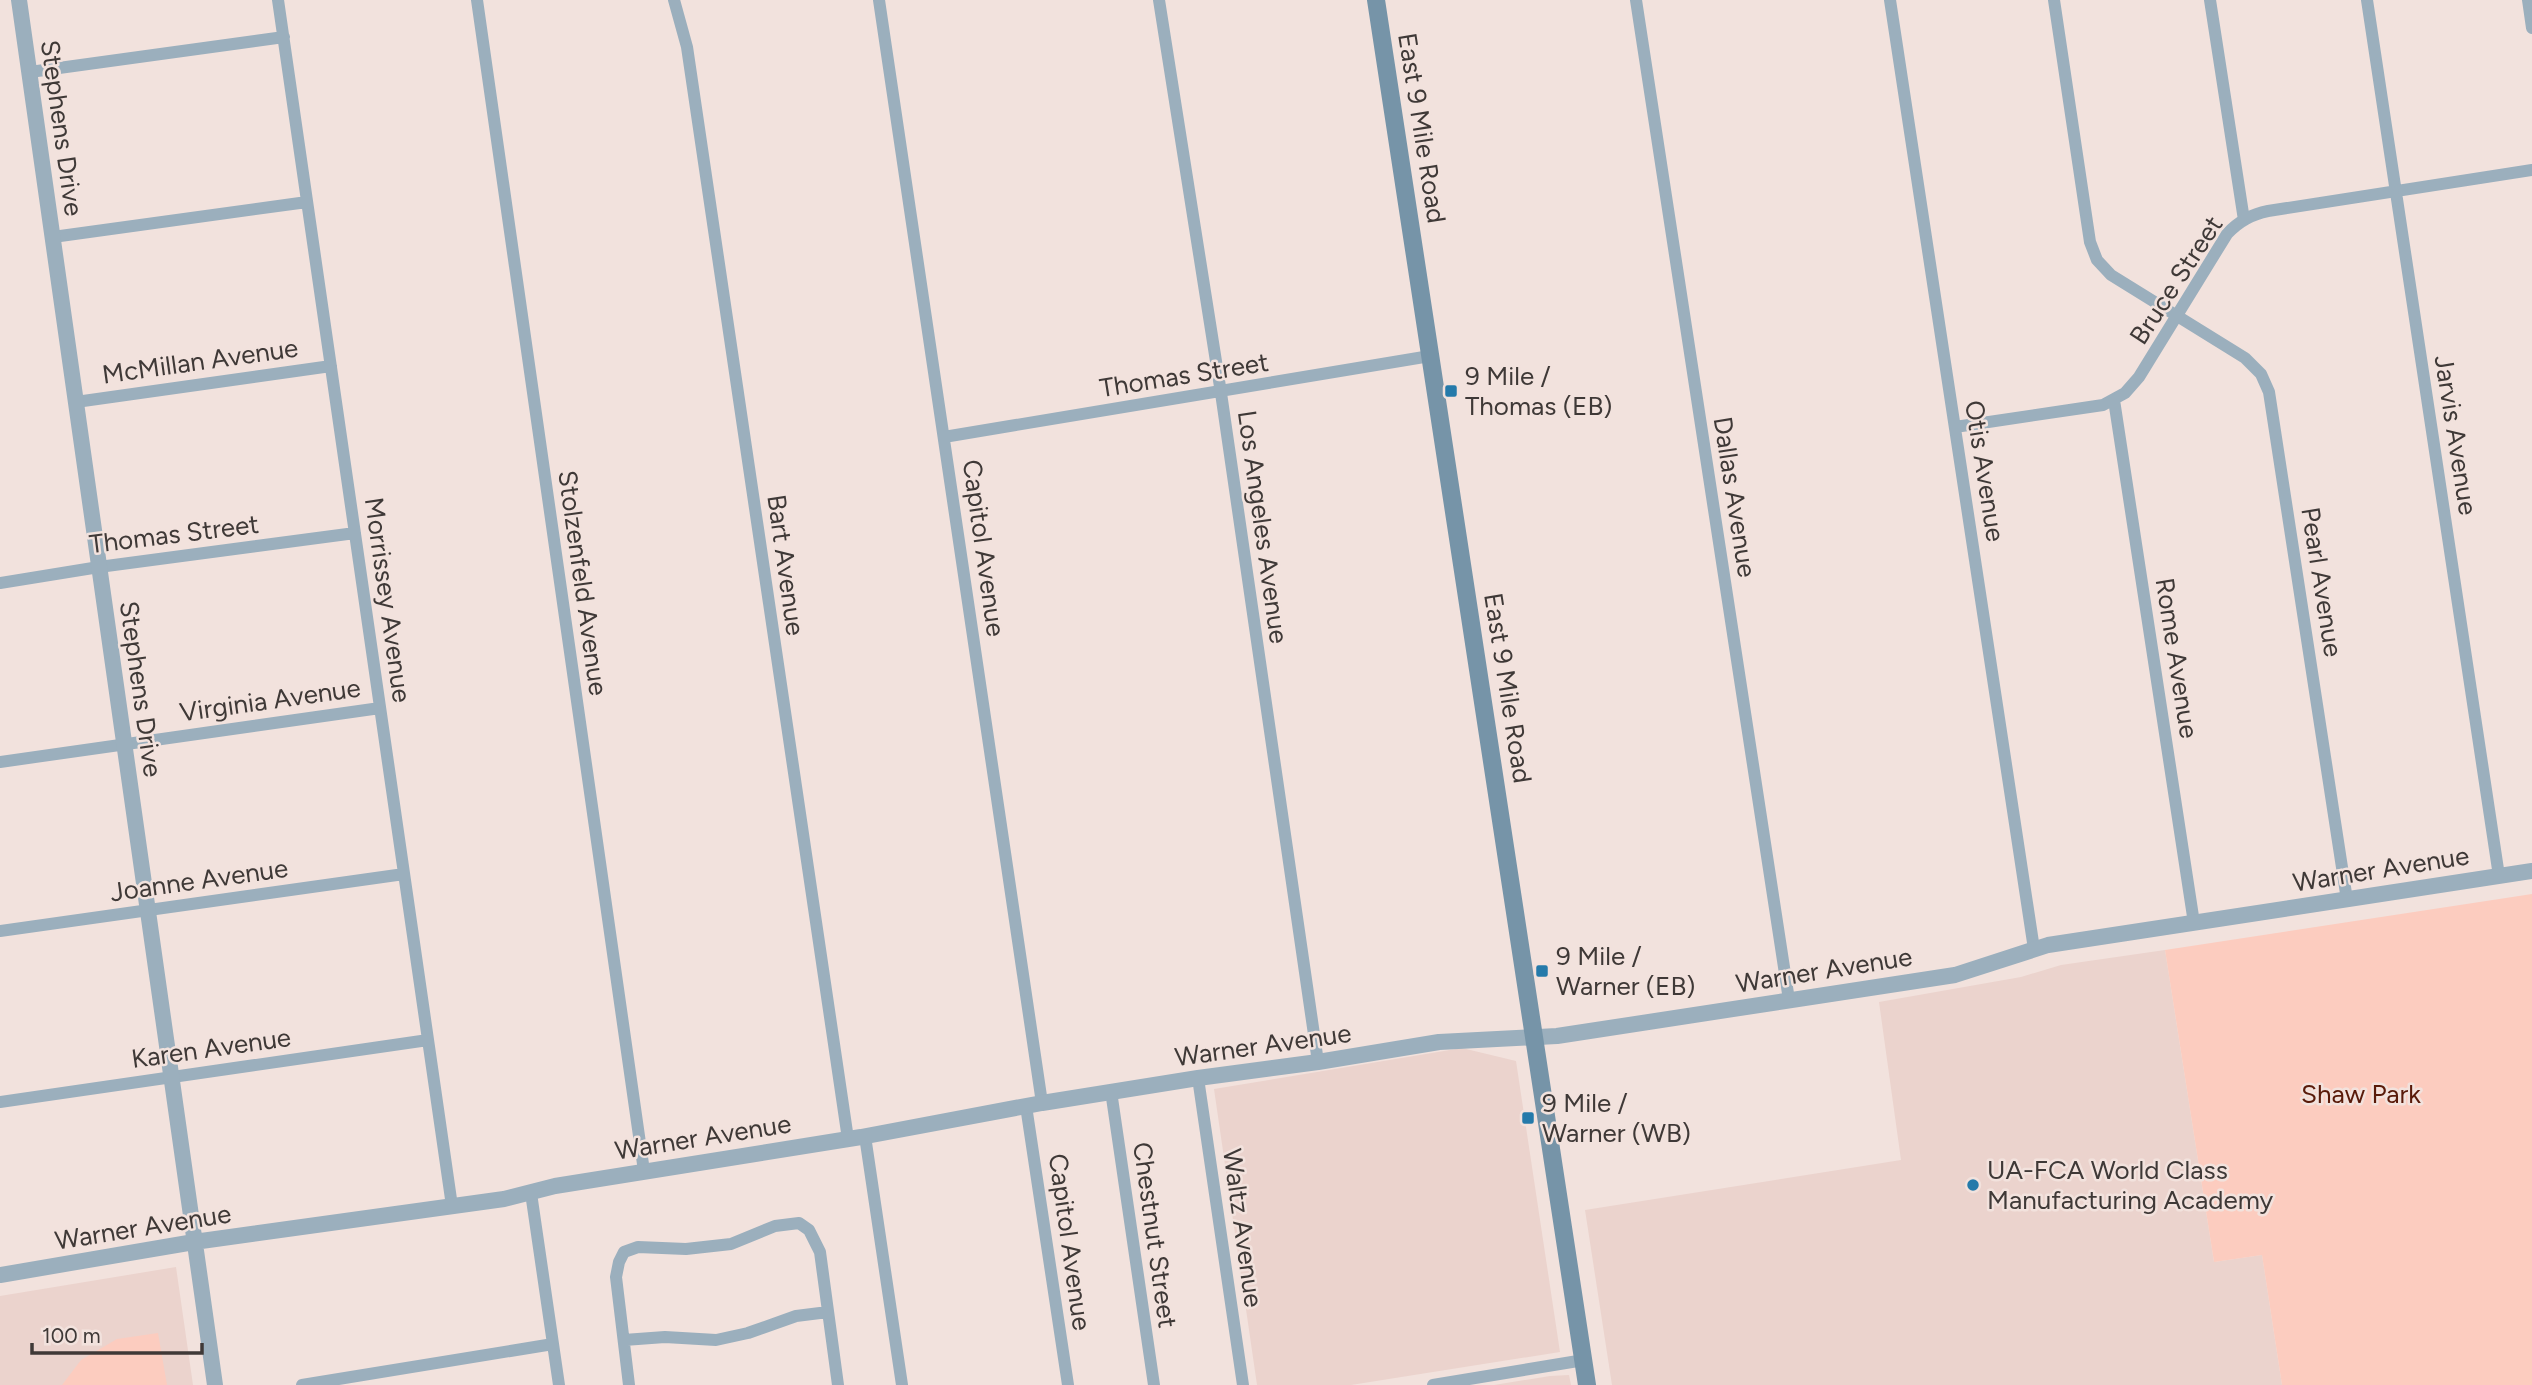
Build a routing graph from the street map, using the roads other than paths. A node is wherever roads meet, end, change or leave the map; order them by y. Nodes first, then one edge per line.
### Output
1 (19, 0) edge
2 (278, 0) edge
3 (477, 0) edge
4 (674, 0) edge
5 (879, 0) edge
6 (1159, 0) edge
7 (1376, 0) edge
8 (1636, 0) edge
9 (1890, 0) edge
10 (2054, 0) edge
11 (2210, 0) edge
12 (2367, 0) edge
13 (2528, 0) edge
14 (2532, 28) edge
15 (284, 37) junction
16 (30, 72) junction
17 (2532, 170) edge
18 (2396, 191) junction
19 (307, 202) junction
20 (2244, 220) junction
21 (53, 237) junction
22 (2177, 316) junction
23 (1430, 356) junction
24 (331, 366) junction
25 (1221, 393) junction
26 (2115, 400) junction
27 (76, 402) junction
28 (1955, 427) junction
29 (944, 437) junction
30 (355, 533) junction
31 (99, 567) junction
32 (0, 583) edge
33 (380, 708) junction
34 (124, 744) junction
35 (0, 762) edge
36 (2532, 871) edge
37 (404, 874) junction
38 (2499, 876) junction
39 (2347, 900) junction
40 (148, 910) junction
41 (2194, 923) junction
42 (0, 932) edge
43 (2034, 949) junction
44 (1789, 1000) junction
45 (1535, 1037) junction
46 (428, 1040) junction
47 (1318, 1062) junction
48 (171, 1077) junction
49 (1198, 1078) junction
50 (1111, 1091) junction
51 (0, 1102) edge
52 (1034, 1104) junction
53 (865, 1136) junction
54 (848, 1139) junction
55 (644, 1171) junction
56 (531, 1193) junction
57 (452, 1206) junction
58 (194, 1242) junction
59 (0, 1275) edge
60 (828, 1312) junction
61 (625, 1340) junction
62 (553, 1343) junction
63 (1584, 1360) junction
64 (215, 1385) edge
65 (302, 1385) edge
66 (559, 1385) edge
67 (629, 1385) edge
68 (838, 1385) edge
69 (902, 1385) edge
70 (1068, 1385) edge
71 (1154, 1385) edge
72 (1243, 1385) edge
73 (1433, 1385) edge
74 (1587, 1385) edge

1 - 16 street, Stephens Drive
2 - 15 street, Morrissey Avenue
3 - 55 street, Stolzenfeld Avenue
4 - 54 street, Bart Avenue
5 - 29 street, Capitol Avenue
6 - 25 street, Los Angeles Avenue
7 - 23 main road, East 9 Mile Road
8 - 44 street, Dallas Avenue
9 - 28 street, Otis Avenue
10 - 22 street
11 - 20 street
12 - 18 street, Jarvis Avenue
13 - 14 street
15 - 16 street
15 - 19 street, Morrissey Avenue
16 - 21 street, Stephens Drive
17 - 18 street, Bruce Street
18 - 20 street, Bruce Street
18 - 38 street, Jarvis Avenue
19 - 21 street
19 - 24 street, Morrissey Avenue
20 - 22 street, Bruce Street
21 - 27 street, Stephens Drive
22 - 26 street, Bruce Street
22 - 39 street, Pearl Avenue
23 - 25 street, Thomas Street
23 - 45 main road, East 9 Mile Road
24 - 27 street, McMillan Avenue
24 - 30 street, Morrissey Avenue
25 - 29 street, Thomas Street
25 - 47 street, Los Angeles Avenue
26 - 28 street
26 - 41 street, Rome Avenue
27 - 31 street, Stephens Drive
28 - 43 street, Otis Avenue
29 - 52 street, Capitol Avenue
30 - 31 street, Thomas Street
30 - 33 street, Morrissey Avenue
31 - 32 street, Thomas Street
31 - 34 street, Stephens Drive
33 - 34 street, Virginia Avenue
33 - 37 street, Morrissey Avenue
34 - 35 street, Virginia Avenue
34 - 40 street, Stephens Drive
36 - 38 street, Warner Avenue
37 - 40 street, Joanne Avenue
37 - 46 street, Morrissey Avenue
38 - 39 street, Warner Avenue
39 - 41 street, Warner Avenue
40 - 42 street, Joanne Avenue
40 - 48 street, Stephens Drive
41 - 43 street, Warner Avenue
43 - 44 street, Warner Avenue
44 - 45 street, Warner Avenue
45 - 47 street, Warner Avenue
45 - 63 main road, East 9 Mile Road
46 - 48 street, Karen Avenue
46 - 57 street, Morrissey Avenue
47 - 49 street, Warner Avenue
48 - 51 street, Karen Avenue
48 - 58 street, Stephens Drive
49 - 50 street, Warner Avenue
49 - 72 street, Waltz Avenue
50 - 52 street, Warner Avenue
50 - 71 street, Chestnut Street
52 - 53 street, Warner Avenue
52 - 70 street, Capitol Avenue
53 - 54 street, Warner Avenue
53 - 69 street
54 - 55 street, Warner Avenue
55 - 56 street, Warner Avenue
56 - 57 street, Warner Avenue
56 - 62 street
57 - 58 street, Warner Avenue
58 - 59 street, Warner Avenue
58 - 64 street, Stephens Drive
60 - 61 street
60 - 61 street
60 - 68 street
61 - 67 street
62 - 65 street
62 - 66 street
63 - 73 street
63 - 74 main road, East 9 Mile Road

